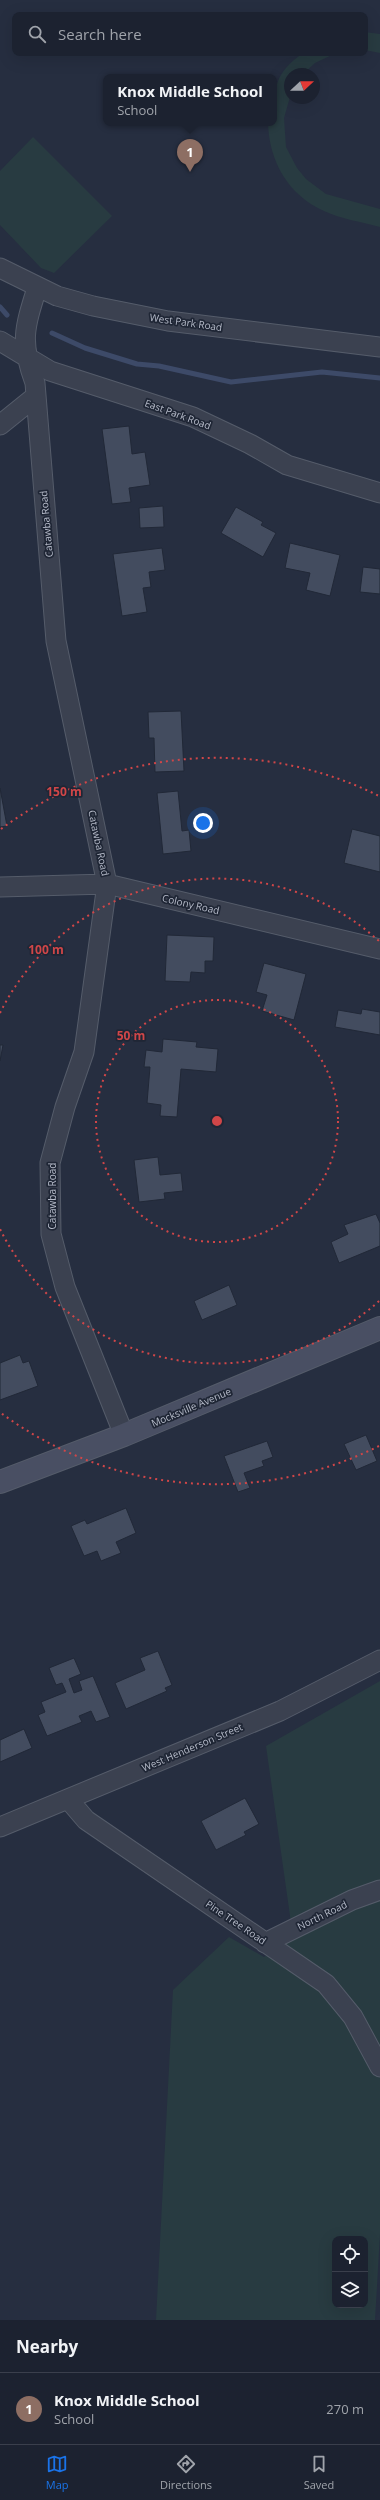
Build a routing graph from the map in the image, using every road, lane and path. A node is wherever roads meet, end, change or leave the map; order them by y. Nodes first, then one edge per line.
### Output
1 (0, 268) edge
2 (36, 288) junction
3 (0, 341) edge
4 (380, 347) edge
5 (26, 357) junction
6 (36, 396) junction
7 (0, 425) edge
8 (380, 493) edge
9 (107, 884) junction
10 (0, 886) edge
11 (380, 949) edge
12 (380, 1328) edge
13 (124, 1435) junction
14 (0, 1482) edge
15 (380, 1660) edge
16 (68, 1799) junction
17 (0, 1827) edge
18 (380, 1890) edge
19 (265, 1943) junction
20 (380, 2067) edge

1 - 2 street, West Park Road
2 - 4 street, West Park Road
2 - 5 street, Catawba Road
3 - 5 street, East Park Road
5 - 6 street, Catawba Road
5 - 8 street, East Park Road
6 - 7 street
6 - 9 street, Catawba Road
9 - 10 street, Colony Road
9 - 11 street, Colony Road
9 - 13 street, Catawba Road
12 - 13 street, Mocksville Avenue
13 - 14 street, Mocksville Avenue
15 - 16 street, West Henderson Street
16 - 17 street, West Henderson Street
16 - 19 street, Pine Tree Road
18 - 19 street, North Road
19 - 20 street, Pine Tree Road

